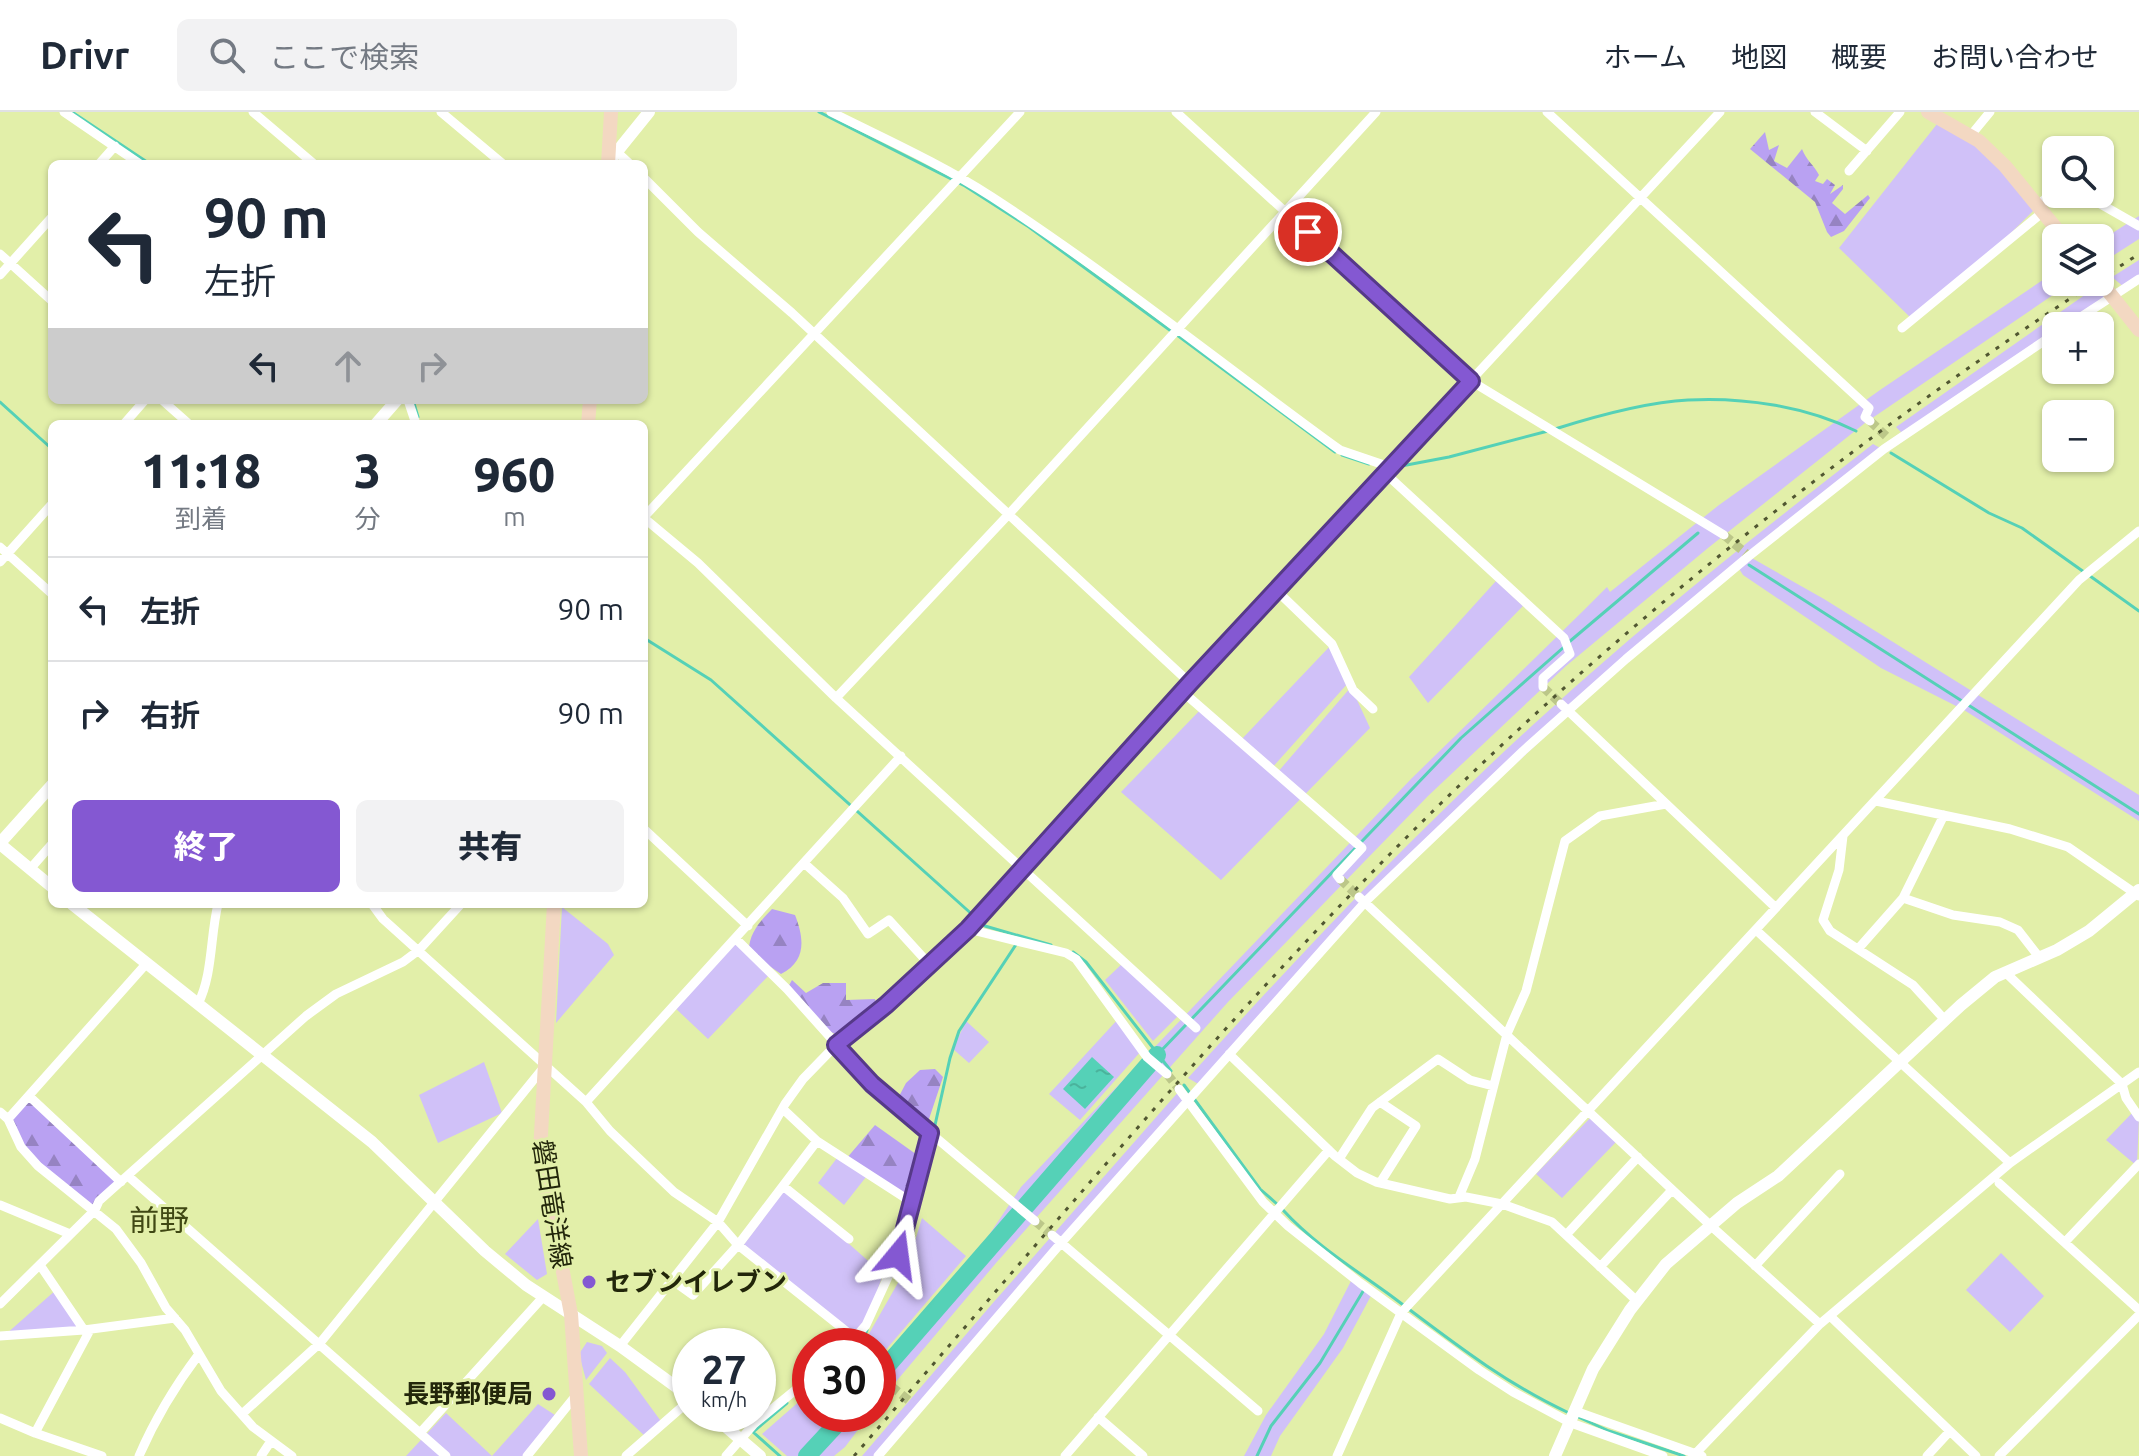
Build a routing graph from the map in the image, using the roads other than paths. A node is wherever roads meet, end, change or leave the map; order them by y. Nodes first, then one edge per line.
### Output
1 (64, 112) edge
2 (253, 112) edge
3 (441, 112) edge
4 (611, 112) edge
5 (649, 112) edge
6 (831, 112) edge
7 (1020, 112) edge
8 (1176, 112) edge
9 (1376, 112) edge
10 (1547, 112) edge
11 (1720, 112) edge
12 (1815, 112) edge
13 (1900, 112) edge
14 (1928, 112) edge
15 (1990, 112) edge
16 (1971, 135) junction
17 (115, 146) junction
18 (1867, 151) junction
19 (103, 160) edge
20 (134, 160) edge
21 (309, 160) edge
22 (498, 160) edge
23 (610, 160) edge
24 (611, 160) edge
25 (1849, 171) dead end
26 (960, 177) junction
27 (648, 182) edge
28 (1640, 198) junction
29 (2042, 206) edge
30 (2108, 208) edge
31 (2040, 209) junction
32 (1285, 211) junction
33 (48, 221) edge
34 (2052, 224) edge
35 (2139, 226) edge
36 (0, 254) edge
37 (10, 264) junction
38 (0, 275) edge
39 (2139, 279) edge
40 (2114, 289) edge
41 (2102, 296) edge
42 (2112, 296) edge
43 (48, 297) edge
44 (2083, 312) edge
45 (1902, 328) dead end
46 (1177, 330) junction
47 (2139, 330) edge
48 (814, 335) junction
49 (2042, 342) edge
50 (1471, 381) junction
51 (142, 404) edge
52 (166, 404) edge
53 (394, 404) edge
54 (128, 420) edge
55 (184, 420) edge
56 (380, 420) edge
57 (1870, 421) tunnel mouth
58 (1388, 470) junction
59 (48, 508) edge
60 (648, 514) edge
61 (1008, 515) junction
62 (648, 521) edge
63 (2139, 531) edge
64 (1724, 535) tunnel mouth
65 (2, 554) edge
66 (1276, 590) junction
67 (48, 591) edge
68 (1190, 683) junction
69 (1543, 687) dead end
70 (1183, 692) junction
71 (836, 698) junction
72 (1373, 709) dead end
73 (1564, 709) junction
74 (901, 756) junction
75 (48, 790) edge
76 (1876, 801) junction
77 (1666, 804) junction
78 (1944, 815) junction
79 (648, 833) edge
80 (1843, 836) junction
81 (0, 844) edge
82 (48, 849) edge
83 (804, 863) junction
84 (1023, 867) junction
85 (30, 869) junction
86 (1340, 879) dead end
87 (48, 884) edge
88 (2138, 893) edge
89 (1903, 898) junction
90 (1362, 899) junction
91 (77, 908) edge
92 (217, 908) edge
93 (375, 908) edge
94 (457, 908) edge
95 (554, 908) edge
96 (1776, 908) junction
97 (748, 926) junction
98 (968, 929) junction
99 (1756, 930) junction
100 (736, 939) junction
101 (1858, 949) junction
102 (419, 950) junction
103 (2039, 957) junction
104 (146, 964) junction
105 (930, 965) junction
106 (2005, 972) junction
107 (198, 1004) junction
108 (1945, 1020) junction
109 (1196, 1028) dead end
110 (1507, 1034) junction
111 (836, 1045) junction
112 (263, 1054) junction
113 (1229, 1054) junction
114 (1900, 1062) junction
115 (544, 1067) junction
116 (2139, 1072) edge
117 (1167, 1074) tunnel mouth
118 (2122, 1084) junction
119 (1493, 1086) junction
120 (1179, 1089) tunnel mouth
121 (29, 1096) junction
122 (1187, 1099) junction
123 (586, 1102) junction
124 (1380, 1102) junction
125 (783, 1109) junction
126 (1589, 1111) junction
127 (0, 1112) edge
128 (2139, 1117) edge
129 (8, 1119) junction
130 (930, 1133) junction
131 (817, 1141) junction
132 (1329, 1150) junction
133 (1638, 1157) junction
134 (1339, 1159) junction
135 (2010, 1163) junction
136 (2139, 1164) edge
137 (1840, 1174) dead end
138 (124, 1179) junction
139 (1380, 1183) junction
140 (1999, 1183) dead end
141 (783, 1186) junction
142 (1672, 1190) junction
143 (1459, 1197) junction
144 (435, 1203) junction
145 (913, 1203) junction
146 (1502, 1204) junction
147 (0, 1205) edge
148 (95, 1210) junction
149 (1274, 1213) junction
150 (1035, 1221) tunnel mouth
151 (718, 1222) junction
152 (1710, 1225) junction
153 (70, 1234) junction
154 (1052, 1235) tunnel mouth
155 (1566, 1235) junction
156 (849, 1239) dead end
157 (2065, 1242) junction
158 (1061, 1243) junction
159 (738, 1245) junction
160 (40, 1265) junction
161 (1755, 1266) junction
162 (1600, 1267) junction
163 (672, 1280) junction
164 (544, 1296) junction
165 (1637, 1301) junction
166 (0, 1304) edge
167 (1401, 1313) junction
168 (2139, 1313) edge
169 (571, 1314) junction
170 (1830, 1316) junction
171 (175, 1318) junction
172 (1820, 1324) junction
173 (842, 1328) edge
174 (864, 1328) edge
175 (87, 1330) junction
176 (1167, 1335) junction
177 (0, 1336) edge
178 (320, 1343) junction
179 (620, 1346) junction
180 (199, 1354) junction
181 (672, 1385) edge
182 (792, 1393) edge
183 (577, 1394) junction
184 (1258, 1411) dead end
185 (242, 1414) junction
186 (672, 1415) edge
187 (1098, 1417) junction
188 (1573, 1417) junction
189 (0, 1418) edge
190 (1950, 1431) junction
191 (733, 1432) edge
192 (35, 1433) junction
193 (420, 1433) junction
194 (741, 1439) junction
195 (271, 1441) junction
196 (1699, 1454) edge
197 (102, 1456) edge
198 (139, 1456) edge
199 (261, 1456) edge
200 (292, 1456) edge
201 (446, 1456) edge
202 (527, 1456) edge
203 (581, 1456) edge
204 (626, 1456) edge
205 (726, 1456) edge
206 (760, 1456) edge
207 (878, 1456) edge
208 (1065, 1456) edge
209 (1143, 1456) edge
210 (1337, 1456) edge
211 (1555, 1456) edge
212 (1663, 1456) edge
213 (1927, 1456) edge
214 (1976, 1456) edge
215 (1999, 1456) edge

1 - 17 street
2 - 21 street
3 - 22 street
4 - 23 main road
5 - 24 street
6 - 26 street
7 - 26 street
8 - 32 street
9 - 32 street
10 - 28 street
11 - 28 street
12 - 18 street
13 - 18 street
14 - 16 main road
15 - 16 street
16 - 31 main road
17 - 19 street
17 - 20 street
18 - 25 street
26 - 46 street
26 - 48 street
27 - 48 street
28 - 50 street
28 - 57 street
29 - 31 street
30 - 35 street
31 - 34 main road
31 - 45 street
32 - 46 street
32 - 50 street
33 - 37 street
36 - 37 street
37 - 38 street
37 - 43 street
39 - 40 street
41 - 44 street
42 - 47 main road
46 - 58 street
46 - 61 street
48 - 60 street
48 - 61 street
49 - 73 street
50 - 58 street
50 - 64 street
51 - 54 street
52 - 55 street
53 - 56 street
58 - 66 street
58 - 69 street
59 - 65 street
61 - 68 street
61 - 71 street
62 - 71 street
63 - 76 street
65 - 67 street
66 - 68 street
66 - 72 street
68 - 70 street
70 - 84 street
70 - 86 street
71 - 74 street
73 - 77 street
73 - 90 street
74 - 83 street
74 - 84 street
75 - 81 street
76 - 78 street
76 - 80 street
77 - 96 street
77 - 110 street
78 - 88 street
78 - 89 street
79 - 97 street
80 - 96 street
80 - 101 street
81 - 85 street
82 - 85 street
83 - 97 street
83 - 105 street
84 - 98 street
84 - 109 street
85 - 87 street
88 - 103 street
89 - 101 street
89 - 103 street
90 - 110 street
90 - 113 street
91 - 104 street
92 - 107 street
93 - 102 street
94 - 102 street
95 - 115 main road, 磐田竜洋線
96 - 99 street
97 - 100 street
98 - 105 street
98 - 117 street
99 - 114 street
99 - 126 street
100 - 111 street
100 - 123 street
101 - 108 street
102 - 112 street
102 - 115 street
103 - 106 street
104 - 107 street
104 - 121 street
105 - 111 street
106 - 108 street
106 - 118 street
107 - 112 street
108 - 114 street
110 - 119 street
110 - 126 street
111 - 125 street
111 - 130 street
112 - 138 street
112 - 144 street
113 - 122 street
113 - 132 street
114 - 135 street
114 - 152 street
115 - 123 street
115 - 144 street
115 - 169 main road, 磐田竜洋線
116 - 118 street
118 - 128 street
118 - 135 street
119 - 124 street
119 - 143 street
120 - 122 street
121 - 129 street
121 - 138 street
122 - 149 street
122 - 158 street
123 - 151 street
124 - 134 street
124 - 139 street
125 - 131 street
125 - 151 street
126 - 133 street
126 - 146 street
127 - 129 street
129 - 148 street
130 - 145 street
130 - 150 street
131 - 141 street
131 - 145 street
132 - 134 street
132 - 149 street
133 - 142 street
133 - 155 street
134 - 139 street
135 - 170 street
136 - 157 street
137 - 161 street
138 - 148 street
138 - 178 street
139 - 143 street
140 - 157 street
141 - 156 street
141 - 159 street
142 - 152 street
142 - 162 street
143 - 146 street
144 - 164 street
144 - 178 street
145 - 174 street
146 - 155 street
146 - 167 street
147 - 153 street
148 - 153 street
148 - 171 street
149 - 167 street
149 - 176 street
151 - 159 street
151 - 163 street
152 - 161 street
152 - 165 street
153 - 160 street
154 - 158 street
155 - 162 street
157 - 168 street
158 - 176 street
158 - 207 street
159 - 163 street
159 - 173 street
160 - 166 street
160 - 175 street
161 - 172 street
162 - 165 street
163 - 179 street
164 - 169 street
164 - 193 street
165 - 188 street
167 - 188 street
167 - 210 street
168 - 215 street
169 - 179 street
169 - 183 main road, 磐田竜洋線
170 - 172 street
170 - 190 street
171 - 175 street
171 - 180 street
172 - 196 street
175 - 177 street
175 - 192 street
176 - 184 street
176 - 187 street
178 - 185 street
178 - 193 street
179 - 181 street
180 - 185 street
180 - 198 street
182 - 194 street
183 - 202 street
183 - 203 main road, 磐田竜洋線
185 - 195 street
186 - 204 street
187 - 208 street
187 - 209 street
188 - 196 street
188 - 211 street
188 - 212 street
189 - 192 street
190 - 213 street
190 - 214 street
191 - 194 street
192 - 197 street
193 - 201 street
194 - 205 street
194 - 206 street
195 - 199 street
195 - 200 street

